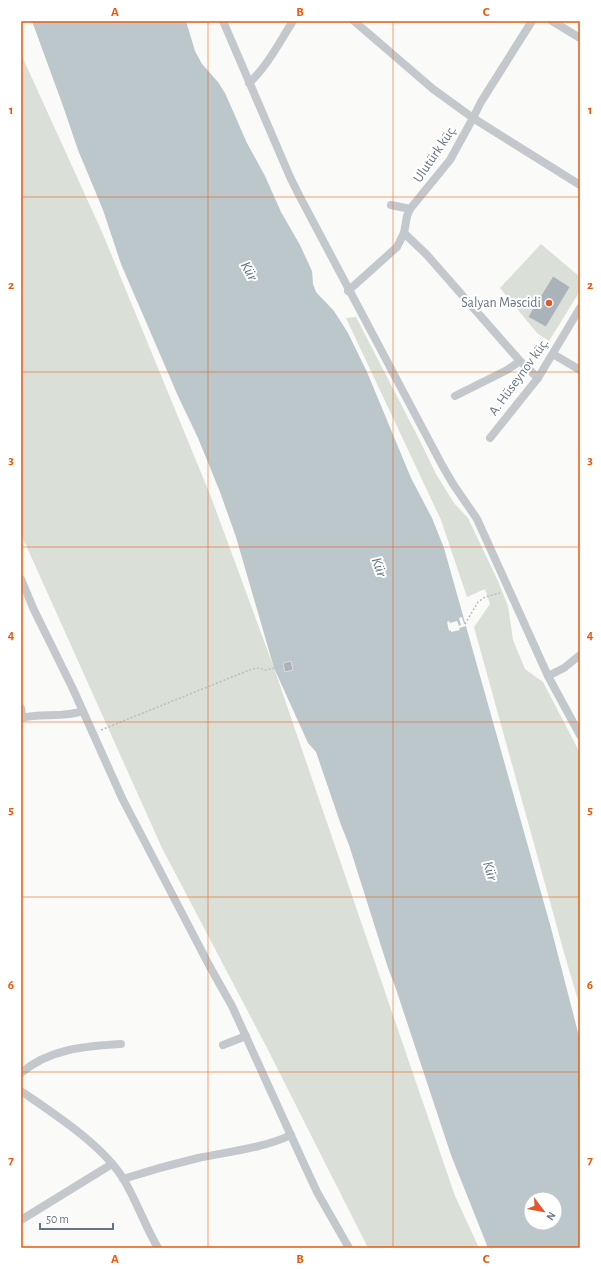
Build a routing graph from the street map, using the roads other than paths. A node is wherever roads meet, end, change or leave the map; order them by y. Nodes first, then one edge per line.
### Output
1 (223, 21) edge
2 (293, 21) edge
3 (354, 21) edge
4 (532, 21) edge
5 (552, 21) edge
6 (580, 38) edge
7 (249, 83) junction
8 (473, 118) junction
9 (580, 185) edge
10 (391, 205) dead end
11 (410, 209) junction
12 (404, 233) junction
13 (348, 291) junction
14 (580, 308) edge
15 (553, 354) junction
16 (520, 361) junction
17 (580, 370) edge
18 (538, 378) junction
19 (455, 396) dead end
20 (490, 438) dead end
21 (21, 579) edge
22 (580, 656) edge
23 (548, 676) junction
24 (21, 708) edge
25 (83, 710) junction
26 (22, 717) edge
27 (580, 735) edge
28 (246, 1036) junction
29 (121, 1044) dead end
30 (223, 1045) dead end
31 (21, 1073) edge
32 (22, 1093) edge
33 (290, 1135) junction
34 (112, 1164) junction
35 (123, 1179) junction
36 (21, 1220) edge
37 (158, 1248) edge
38 (349, 1248) edge

1 - 7 street
2 - 7 street
3 - 8 street
4 - 8 street, Ulutürk küç.
5 - 6 street
7 - 13 street
8 - 9 street
8 - 11 street, Ulutürk küç.
10 - 11 street
11 - 12 street, Ulutürk küç.
12 - 13 street, Ulutürk küç.
12 - 16 street
13 - 23 street
14 - 15 street, A. Hüseynov küç.
15 - 17 street
15 - 18 street, A. Hüseynov küç.
16 - 18 street
16 - 19 street
18 - 20 street, A. Hüseynov küç.
21 - 25 street
22 - 23 street
23 - 27 street
24 - 26 street
25 - 26 street
25 - 28 street
28 - 30 street
28 - 33 street
29 - 31 street
32 - 34 street
33 - 35 street
33 - 38 street
34 - 35 street
34 - 36 street
35 - 37 street

